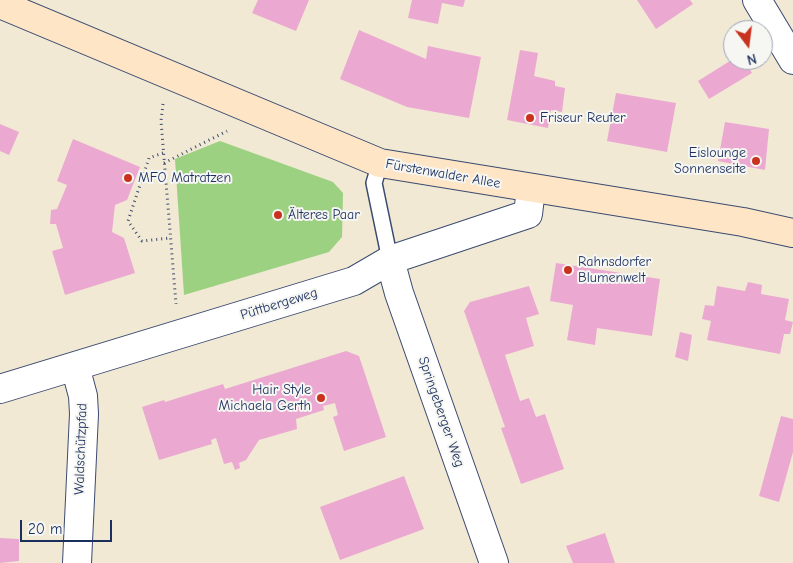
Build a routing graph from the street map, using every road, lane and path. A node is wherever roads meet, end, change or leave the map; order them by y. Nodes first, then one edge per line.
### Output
1 (757, 0) edge
2 (0, 4) edge
3 (793, 60) edge
4 (170, 74) junction
5 (228, 131) dead end
6 (163, 153) junction
7 (164, 163) junction
8 (380, 163) junction
9 (531, 189) junction
10 (793, 233) edge
11 (170, 238) junction
12 (390, 260) junction
13 (178, 334) junction
14 (75, 366) junction
15 (0, 389) edge
16 (77, 563) edge
17 (494, 563) edge

1 - 3 street
2 - 4 main road, Fürstenwalder Allee
4 - 6 path
4 - 8 main road, Fürstenwalder Allee
5 - 7 path
6 - 7 path
6 - 11 path
7 - 11 path
8 - 9 main road, Fürstenwalder Allee
8 - 12 lane
9 - 10 main road, Fürstenwalder Allee
9 - 12 street, Püttbergeweg
11 - 13 path
12 - 13 street, Püttbergeweg
12 - 17 street, Springeberger Weg
13 - 14 street, Püttbergeweg
14 - 15 street, Püttbergeweg
14 - 16 street, Waldschützpfad

